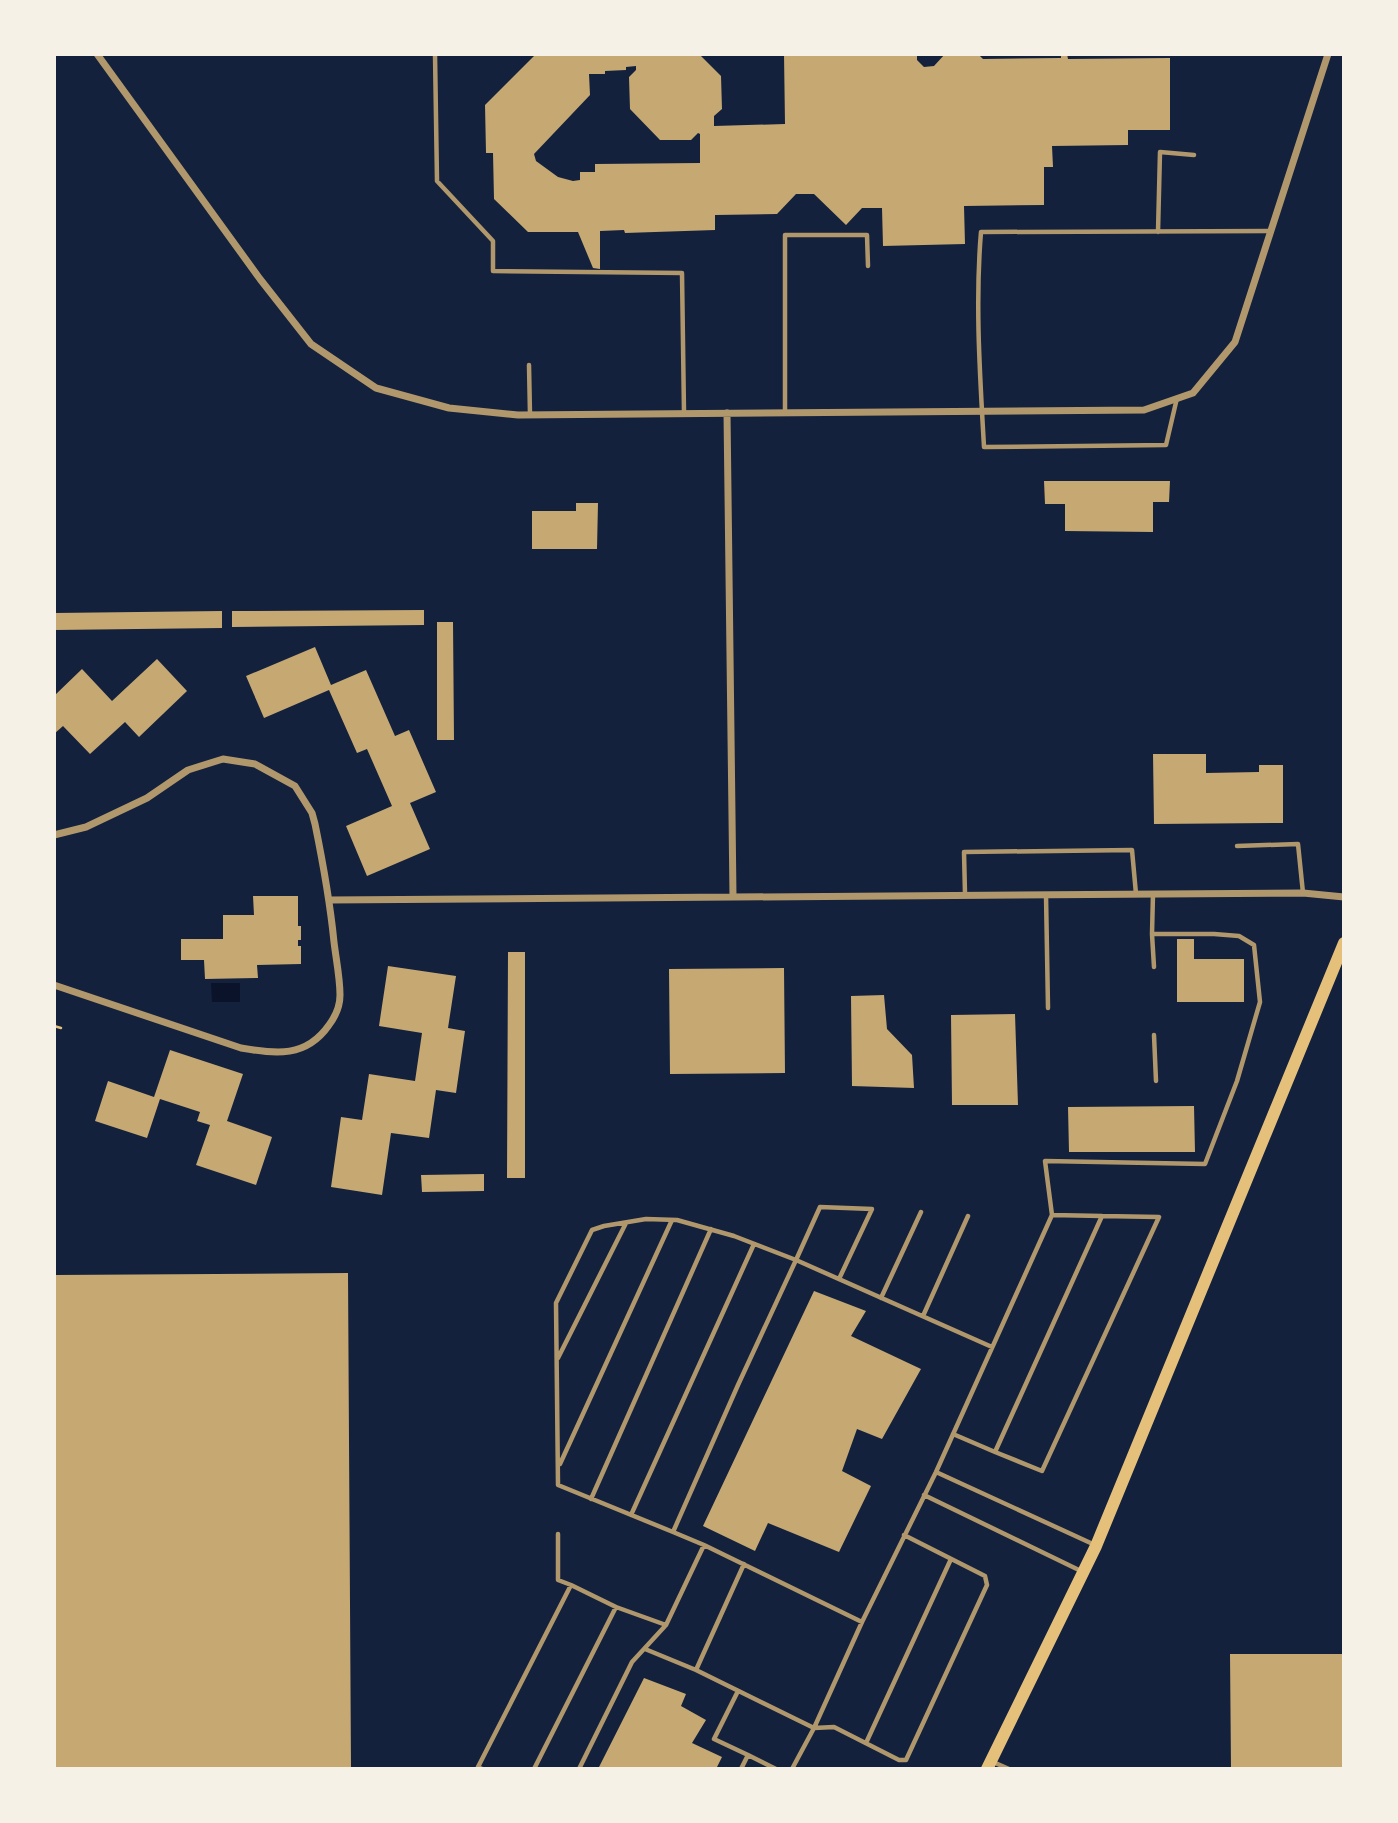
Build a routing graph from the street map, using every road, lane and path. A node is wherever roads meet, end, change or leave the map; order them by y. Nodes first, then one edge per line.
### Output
1 (97, 54) edge
2 (435, 54) edge
3 (1328, 54) edge
4 (1194, 155) dead end
5 (1271, 231) junction
6 (1158, 232) junction
7 (868, 266) dead end
8 (529, 365) dead end
9 (1177, 398) junction
10 (982, 412) junction
11 (727, 413) junction
12 (785, 413) junction
13 (684, 414) junction
14 (530, 415) junction
15 (54, 835) edge
16 (1237, 846) dead end
17 (1303, 892) junction
18 (1153, 893) junction
19 (965, 894) junction
20 (1046, 894) junction
21 (1136, 894) junction
22 (733, 896) junction
23 (1344, 897) edge
24 (329, 900) junction
25 (1152, 934) junction
26 (1344, 943) edge
27 (1154, 967) dead end
28 (54, 985) edge
29 (1048, 1008) dead end
30 (54, 1026) edge
31 (61, 1028) dead end
32 (1154, 1035) dead end
33 (1156, 1081) dead end
34 (921, 1212) dead end
35 (1052, 1215) junction
36 (968, 1216) dead end
37 (1102, 1216) junction
38 (672, 1220) junction
39 (627, 1222) junction
40 (711, 1229) junction
41 (754, 1244) junction
42 (796, 1260) junction
43 (839, 1279) junction
44 (881, 1297) junction
45 (923, 1316) junction
46 (992, 1347) junction
47 (556, 1361) junction
48 (953, 1434) junction
49 (995, 1452) junction
50 (558, 1468) junction
51 (936, 1472) junction
52 (924, 1495) junction
53 (591, 1499) junction
54 (631, 1515) junction
55 (673, 1532) junction
56 (558, 1534) dead end
57 (905, 1535) junction
58 (704, 1545) junction
59 (1096, 1546) junction
60 (951, 1559) junction
61 (744, 1564) junction
62 (1083, 1573) junction
63 (570, 1585) junction
64 (616, 1607) junction
65 (862, 1622) junction
66 (666, 1625) junction
67 (645, 1648) junction
68 (696, 1670) junction
69 (738, 1691) junction
70 (814, 1728) junction
71 (866, 1743) junction
72 (748, 1755) junction
73 (989, 1765) edge
74 (482, 1769) edge
75 (534, 1769) edge
76 (579, 1769) edge
77 (741, 1769) edge
78 (776, 1769) edge
79 (793, 1769) edge
80 (1009, 1769) edge

1 - 14 street
2 - 13 lane
3 - 5 street
4 - 6 lane
5 - 6 lane
5 - 9 street
6 - 10 lane
7 - 12 lane
8 - 14 lane
9 - 10 street
9 - 10 lane
10 - 12 street
11 - 12 street
11 - 13 street
11 - 22 street
13 - 14 street
15 - 24 street
16 - 17 lane
17 - 18 street
17 - 23 street
18 - 21 street
18 - 25 lane
19 - 20 street
19 - 21 lane
19 - 22 street
20 - 21 street
20 - 29 lane
22 - 24 street
24 - 28 street
25 - 27 lane
25 - 35 lane
26 - 59 main road
30 - 31 path
32 - 33 lane
34 - 44 lane
35 - 37 lane
35 - 46 lane
36 - 45 lane
37 - 49 lane
37 - 49 lane
38 - 39 lane
38 - 40 lane
38 - 50 lane
39 - 47 lane
39 - 47 lane
40 - 41 lane
40 - 53 lane
41 - 42 lane
41 - 54 lane
42 - 43 lane
42 - 43 lane
42 - 55 lane
43 - 44 lane
44 - 45 lane
45 - 46 lane
46 - 48 lane
47 - 50 lane
48 - 49 lane
48 - 51 lane
50 - 53 lane
51 - 52 lane
51 - 59 lane
52 - 57 lane
52 - 62 lane
53 - 54 lane
54 - 55 lane
55 - 58 lane
56 - 63 lane
57 - 60 lane
57 - 65 lane
58 - 61 lane
58 - 66 lane
59 - 62 main road
60 - 71 lane
60 - 71 lane
61 - 65 lane
61 - 68 lane
62 - 73 main road
63 - 64 lane
63 - 74 lane
64 - 66 lane
64 - 75 lane
65 - 70 lane
66 - 67 lane
67 - 68 lane
67 - 76 lane
68 - 69 lane
69 - 70 lane
69 - 72 lane
70 - 71 lane
70 - 79 lane
72 - 77 lane
72 - 78 lane
73 - 80 lane

